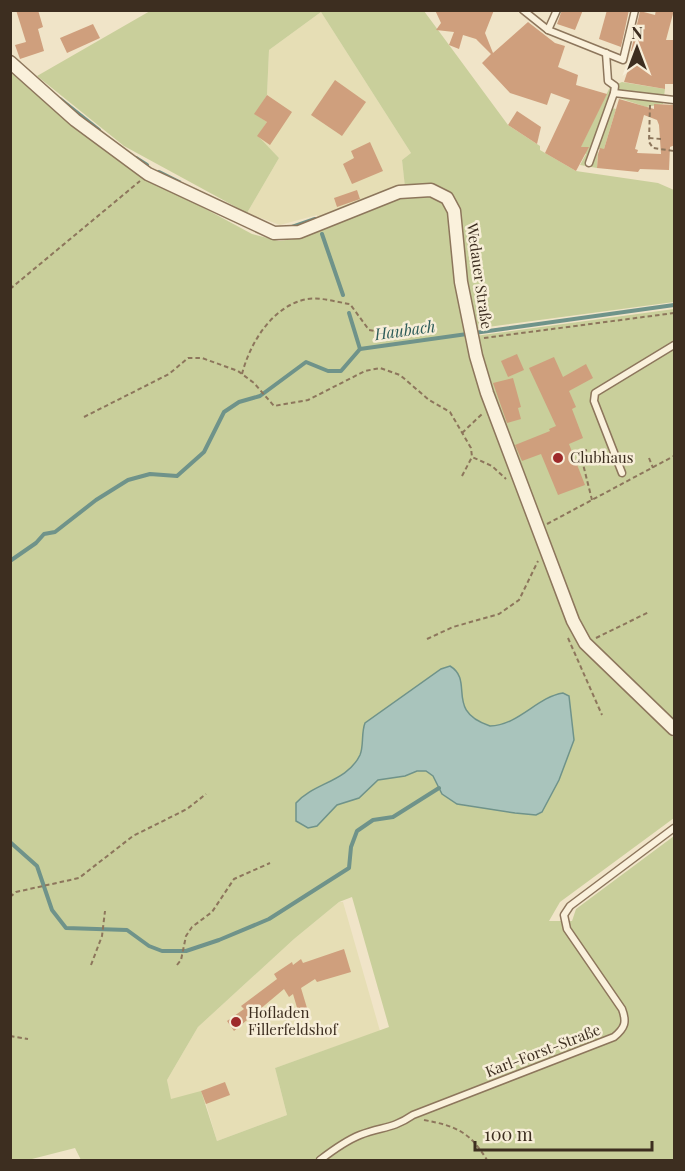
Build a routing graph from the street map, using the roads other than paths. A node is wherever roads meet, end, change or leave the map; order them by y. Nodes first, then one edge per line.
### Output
1 (523, 10) edge
2 (557, 10) edge
3 (635, 10) edge
4 (548, 30) junction
5 (606, 53) junction
6 (10, 63) edge
7 (614, 93) junction
8 (675, 100) edge
9 (589, 163) dead end
10 (675, 345) edge
11 (622, 473) dead end
12 (675, 729) edge
13 (675, 828) edge
14 (320, 1161) edge

1 - 4 lane
2 - 4 lane
3 - 5 lane
4 - 5 lane
5 - 7 lane
6 - 12 street, Wedauer Straße
7 - 8 lane
7 - 9 lane
10 - 11 lane
13 - 14 lane, Karl-Forst-Straße

